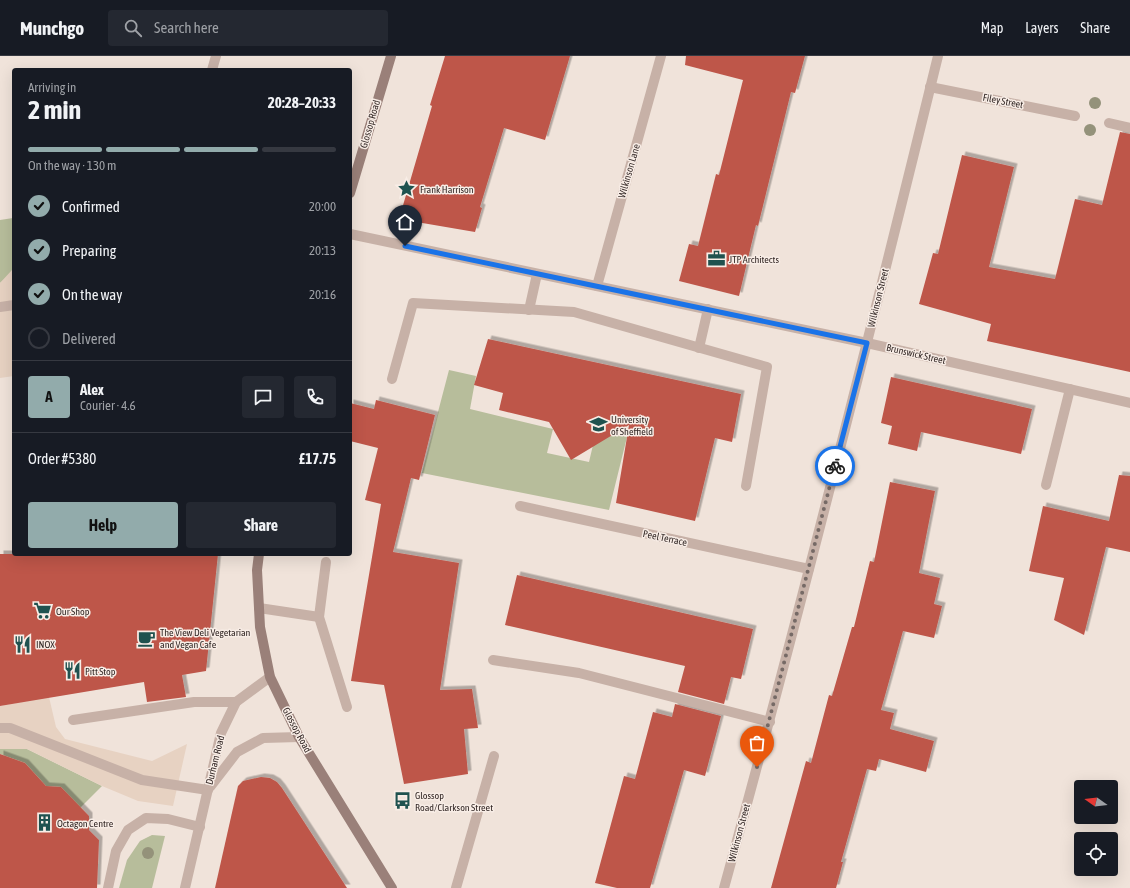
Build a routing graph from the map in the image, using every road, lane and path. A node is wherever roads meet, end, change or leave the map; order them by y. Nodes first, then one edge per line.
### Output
1 (216, 56) edge
2 (391, 56) edge
3 (661, 56) edge
4 (938, 56) edge
5 (213, 68) edge
6 (930, 87) junction
7 (1075, 116) dead end
8 (1109, 123) dead end
9 (1130, 128) edge
10 (352, 186) edge
11 (352, 234) edge
12 (537, 274) junction
13 (597, 286) junction
14 (12, 305) edge
15 (0, 307) edge
16 (708, 309) junction
17 (528, 310) junction
18 (867, 343) junction
19 (699, 348) junction
20 (392, 379) dead end
21 (1070, 389) junction
22 (1130, 403) edge
23 (1046, 485) dead end
24 (746, 486) dead end
25 (520, 506) dead end
26 (259, 556) edge
27 (326, 562) dead end
28 (809, 569) junction
29 (259, 608) junction
30 (319, 617) junction
31 (493, 660) dead end
32 (270, 677) junction
33 (236, 702) junction
34 (347, 707) dead end
35 (73, 720) dead end
36 (770, 722) junction
37 (0, 728) edge
38 (299, 737) junction
39 (494, 756) dead end
40 (208, 790) junction
41 (200, 827) junction
42 (108, 888) edge
43 (186, 888) edge
44 (392, 888) edge
45 (456, 888) edge
46 (724, 888) edge

1 - 5 street
2 - 10 main road, Glossop Road
3 - 13 street, Wilkinson Lane
4 - 6 street, Wilkinson Street
6 - 7 street, Filey Street
6 - 18 street, Wilkinson Street
8 - 9 street
11 - 12 street, Brunswick Street
12 - 13 street, Brunswick Street
12 - 17 street
13 - 16 street, Brunswick Street
14 - 15 street
16 - 18 street, Brunswick Street
16 - 19 street
17 - 19 street
17 - 20 street
18 - 21 street, Brunswick Street
18 - 28 street, Wilkinson Street
19 - 24 street
21 - 22 street, Brunswick Street
21 - 23 street
25 - 28 street, Peel Terrace
26 - 29 main road, Glossop Road
27 - 30 street
28 - 36 street, Wilkinson Street
29 - 30 street
29 - 32 main road, Glossop Road
30 - 34 street
31 - 36 street
32 - 33 street, Durham Road
32 - 38 main road, Glossop Road
33 - 35 street
33 - 40 street, Durham Road
36 - 46 street, Wilkinson Street
37 - 40 street
38 - 40 street, Durham Road
38 - 44 main road, Glossop Road
39 - 45 street
40 - 41 street, Durham Road
41 - 42 street
41 - 43 street, Durham Road

